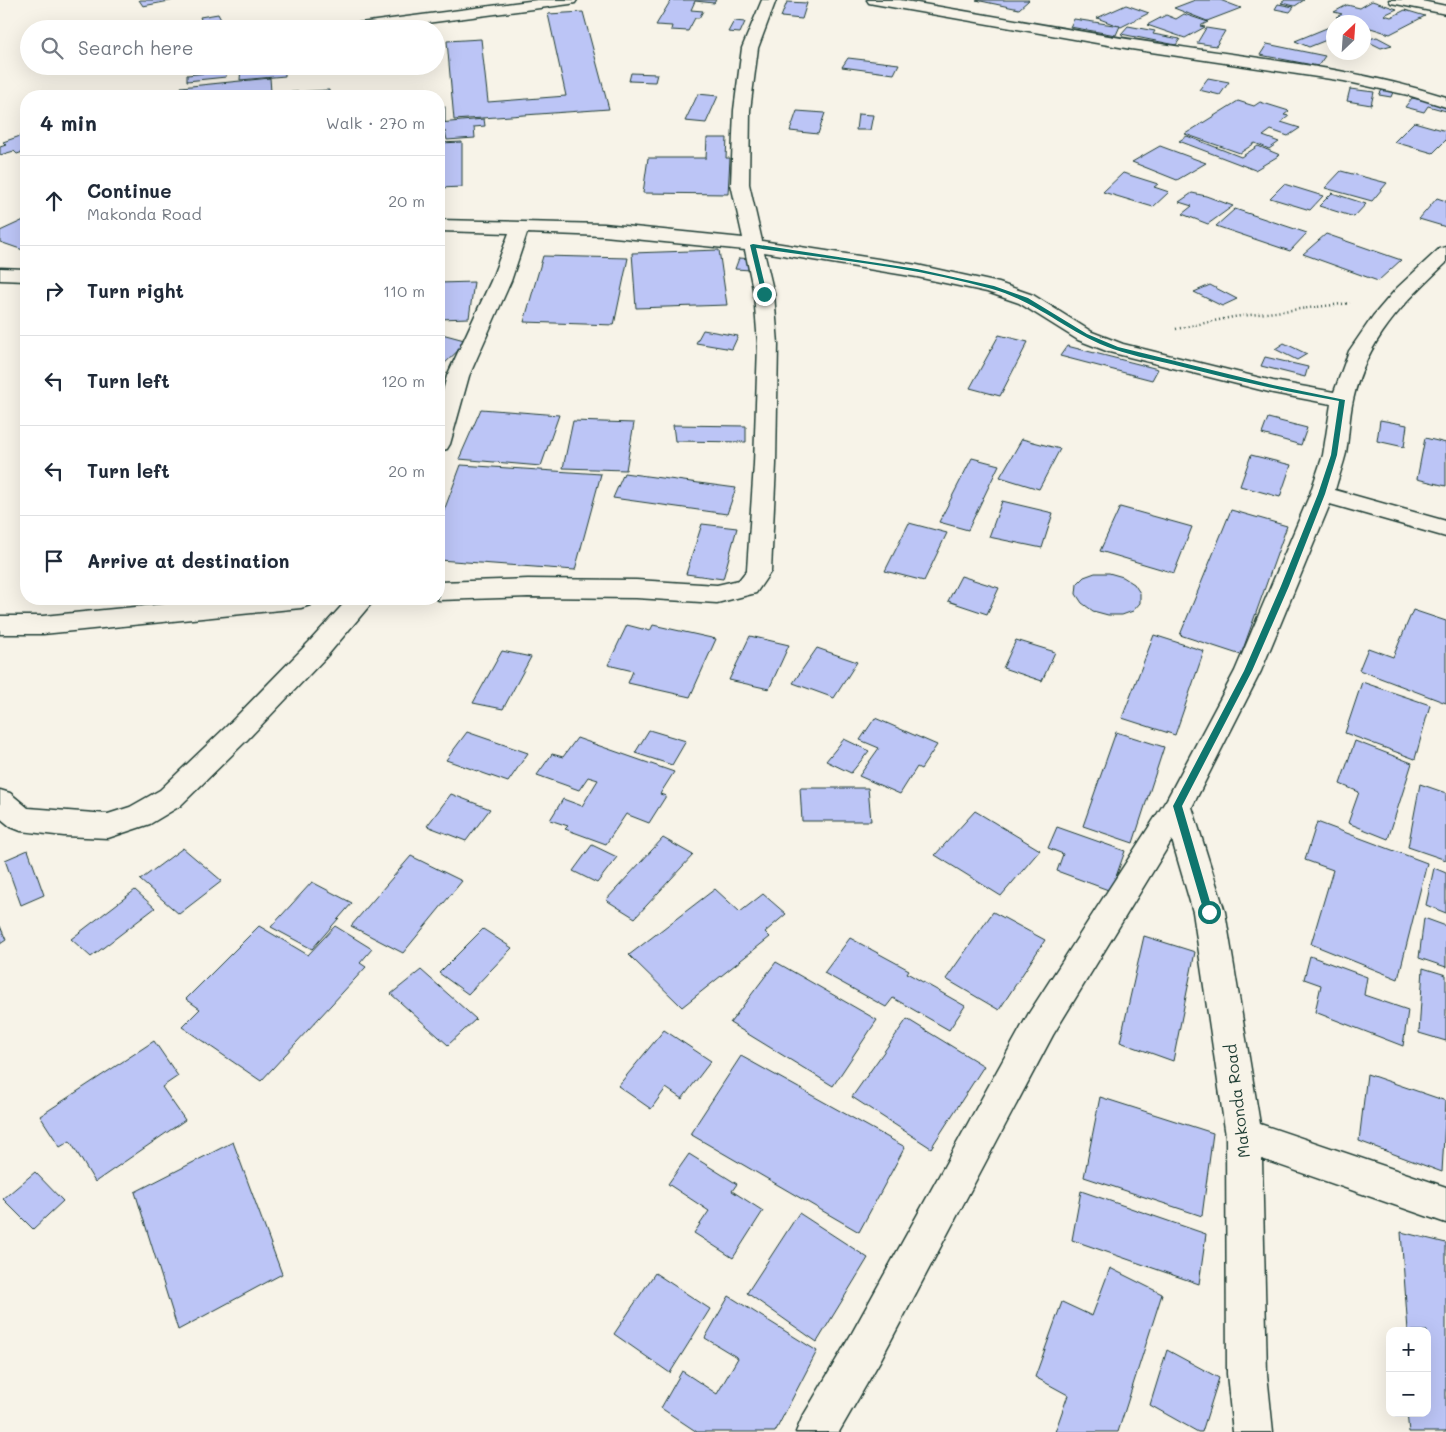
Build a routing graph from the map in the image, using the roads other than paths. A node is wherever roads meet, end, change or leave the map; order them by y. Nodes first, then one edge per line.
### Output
1 (570, 0) edge
2 (769, 0) edge
3 (874, 0) edge
4 (1396, 0) edge
5 (1446, 10) edge
6 (415, 20) edge
7 (1446, 102) edge
8 (445, 225) edge
9 (520, 227) junction
10 (753, 245) junction
11 (1446, 253) edge
12 (0, 274) edge
13 (20, 275) edge
14 (1342, 400) junction
15 (445, 423) edge
16 (1322, 494) junction
17 (1446, 529) edge
18 (445, 591) edge
19 (231, 605) edge
20 (356, 605) edge
21 (0, 625) edge
22 (1177, 806) junction
23 (7, 816) edge
24 (1244, 1136) junction
25 (1446, 1206) edge
26 (816, 1432) edge
27 (1253, 1432) edge

1 - 6 street
2 - 10 street
3 - 7 street
4 - 5 street
8 - 9 street
9 - 10 street
9 - 15 street
10 - 14 street
10 - 18 street
11 - 14 street
12 - 13 street
14 - 16 street
16 - 17 street
16 - 22 street
19 - 21 street
20 - 23 street
22 - 24 street, Makonda Road
22 - 26 street
24 - 25 street
24 - 27 street, Makonda Road

